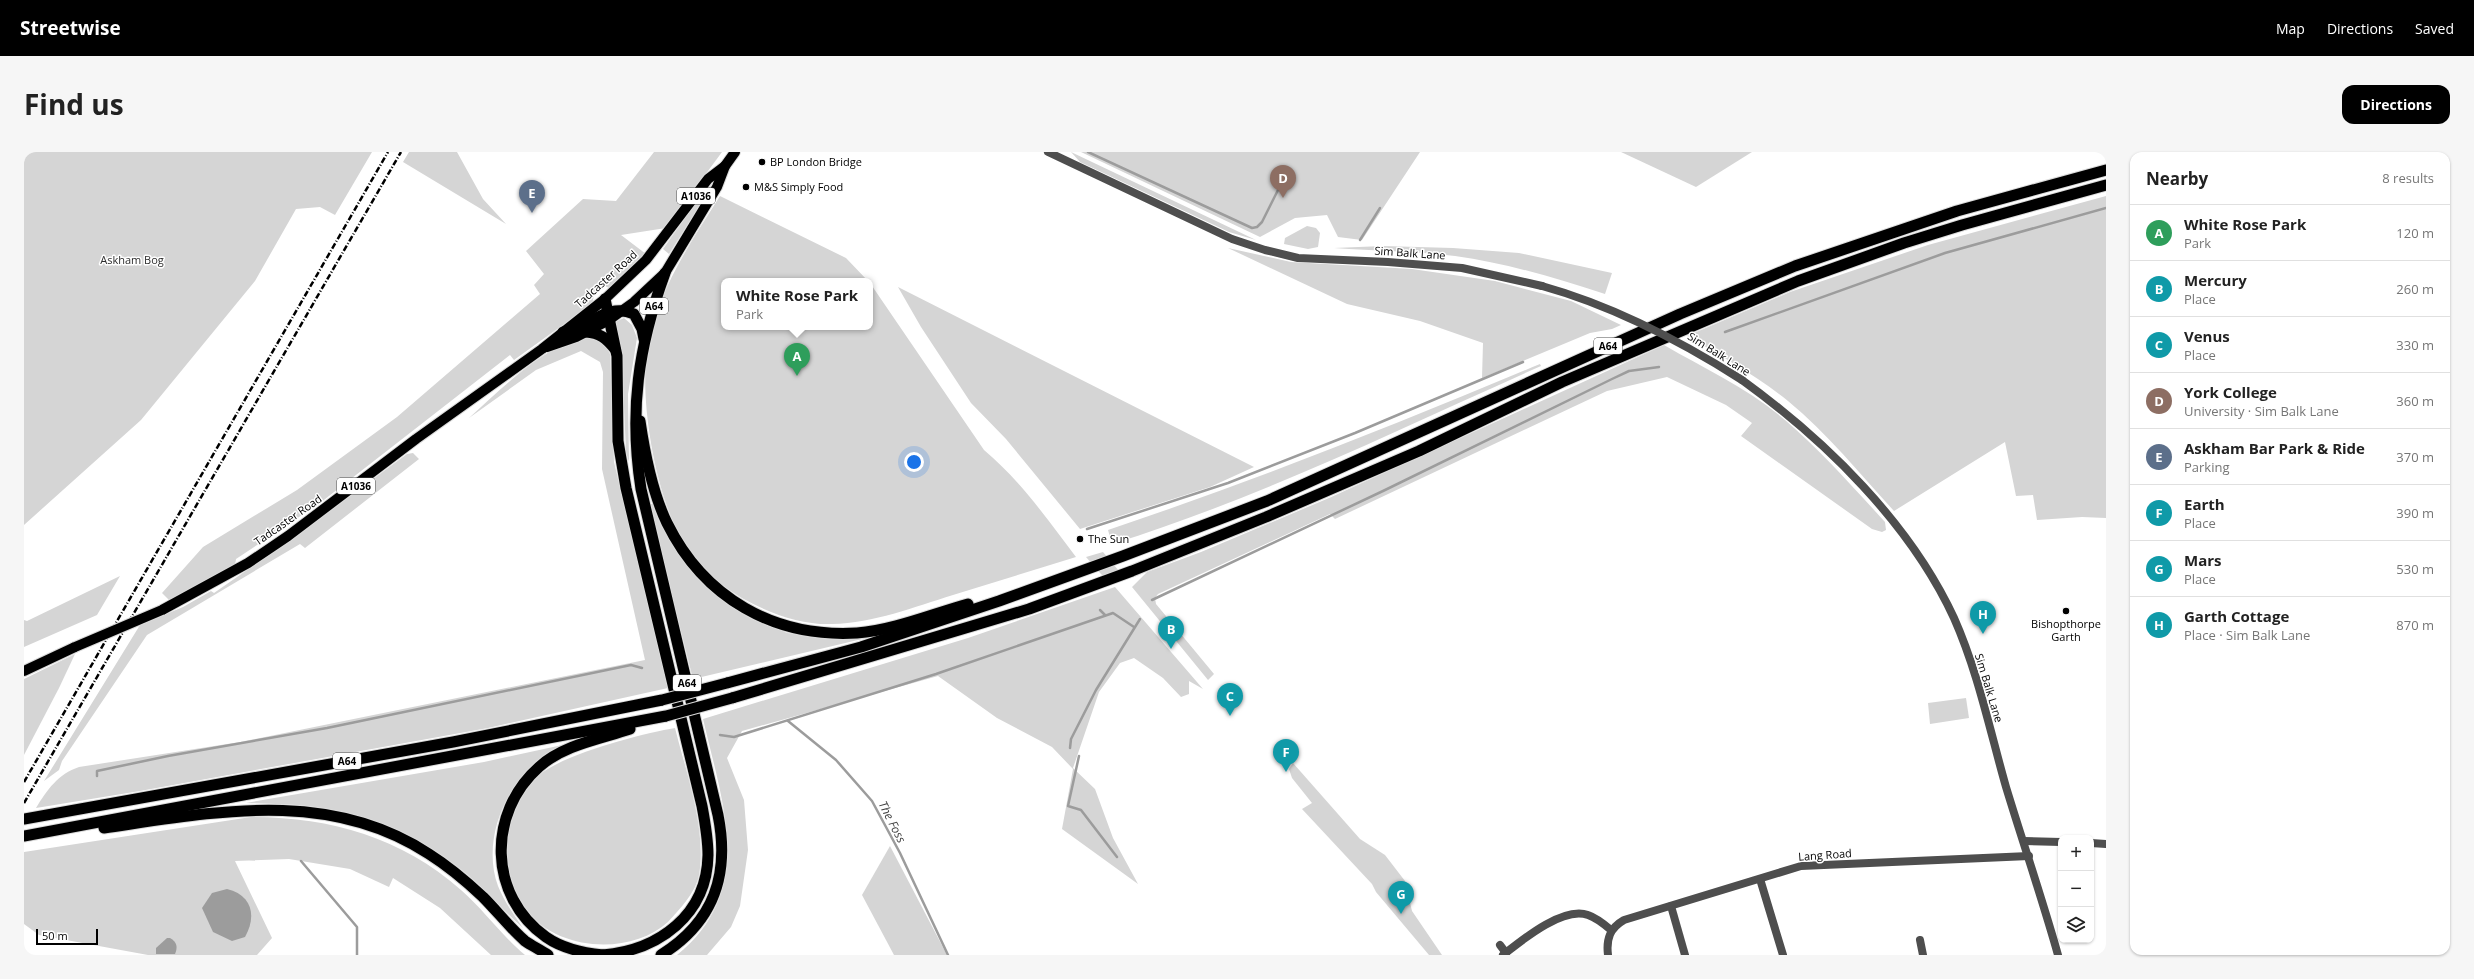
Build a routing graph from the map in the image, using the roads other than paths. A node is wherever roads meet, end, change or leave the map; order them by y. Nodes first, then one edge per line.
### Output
1 (734, 152) edge
2 (1048, 152) edge
3 (725, 166) junction
4 (2106, 170) edge
5 (2106, 185) edge
6 (665, 273) junction
7 (605, 299) junction
8 (622, 311) junction
9 (608, 316) junction
10 (563, 332) junction
11 (586, 332) junction
12 (644, 339) junction
13 (542, 349) junction
14 (616, 351) junction
15 (636, 391) junction
16 (999, 602) junction
17 (24, 671) edge
18 (666, 716) junction
19 (27, 818) edge
20 (76, 826) junction
21 (24, 836) edge
22 (2024, 842) junction
23 (2058, 842) edge
24 (2094, 843) edge
25 (2106, 844) edge
26 (2029, 856) junction
27 (1760, 879) junction
28 (1671, 906) junction
29 (1611, 930) junction
30 (1920, 940) dead end
31 (1500, 945) dead end
32 (1504, 954) edge
33 (548, 955) edge
34 (603, 955) edge
35 (661, 955) edge
36 (1608, 955) edge
37 (1685, 955) edge
38 (1783, 955) edge
39 (1923, 955) edge
40 (2058, 955) edge

1 - 3 main road, Tadcaster Road / A1036
2 - 22 street, Sim Balk Lane, bridge
3 - 6 main road, Tadcaster Road / A1036
3 - 7 main road, Tadcaster Road / A1036
4 - 16 highway, A64
5 - 18 highway, A64, bridge
6 - 8 main road, Tadcaster Road / A1036
6 - 12 highway, A64
7 - 9 highway
7 - 10 main road, Tadcaster Road / A1036
8 - 9 highway
8 - 12 highway, A64
9 - 10 highway
9 - 11 main road, Tadcaster Road / A1036
9 - 14 highway, A64
10 - 13 main road, Tadcaster Road / A1036
11 - 13 main road, Tadcaster Road / A1036
11 - 14 highway
12 - 15 highway, A64
13 - 17 main road, Tadcaster Road / A1036, bridge
14 - 34 highway, A64
15 - 16 highway, A64
15 - 35 highway, A64
16 - 19 highway, A64, bridge
18 - 20 highway, A64
18 - 34 highway, A64
20 - 21 highway, A64
20 - 33 highway, A64
22 - 23 street
22 - 26 street, Sim Balk Lane
24 - 25 street
26 - 27 street, Lang Road
26 - 40 street, Sim Balk Lane
27 - 28 street, Lang Road
27 - 38 street
28 - 29 street, Lang Road
28 - 37 street
29 - 32 street
29 - 36 street
30 - 39 street
31 - 32 street

